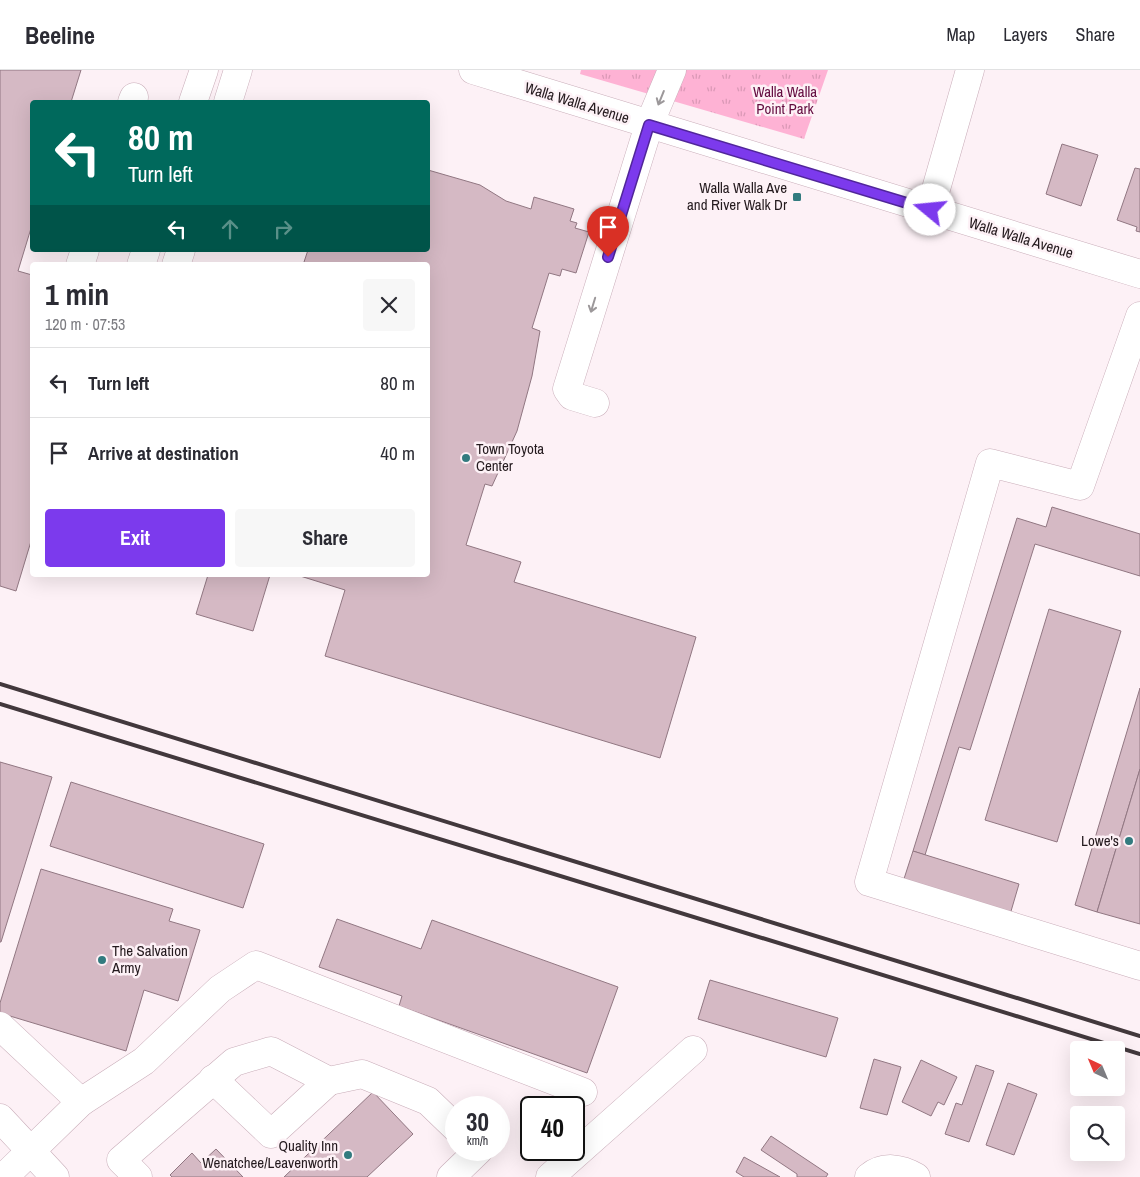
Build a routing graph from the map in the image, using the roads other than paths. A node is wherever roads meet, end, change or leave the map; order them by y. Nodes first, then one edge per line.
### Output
1 (204, 70) edge
2 (238, 70) edge
3 (472, 70) edge
4 (672, 70) edge
5 (970, 70) edge
6 (194, 100) edge
7 (229, 100) edge
8 (649, 125) junction
9 (930, 210) junction
10 (1140, 274) edge
11 (1140, 316) edge
12 (595, 403) dead end
13 (1140, 966) edge
14 (0, 1026) edge
15 (693, 1050) dead end
16 (213, 1079) junction
17 (329, 1081) junction
18 (583, 1092) dead end
19 (81, 1102) junction
20 (445, 1117) edge
21 (0, 1118) edge
22 (30, 1151) junction
23 (468, 1161) edge
24 (4, 1177) edge
25 (55, 1177) edge
26 (138, 1177) edge
27 (452, 1177) edge
28 (550, 1177) edge
29 (869, 1177) edge
30 (916, 1177) edge

1 - 6 street
2 - 7 street
3 - 8 street, Walla Walla Avenue
4 -> 8 street
5 - 9 street
8 - 9 street, Walla Walla Avenue
8 -> 12 street
9 - 10 street, Walla Walla Avenue
11 - 13 street
14 - 19 street
15 - 28 street
16 - 17 street
16 - 17 street
16 - 26 street
17 - 20 street
18 - 19 street
19 - 22 street
21 - 22 street
22 - 24 street
22 - 25 street
23 - 27 street
29 - 30 street

